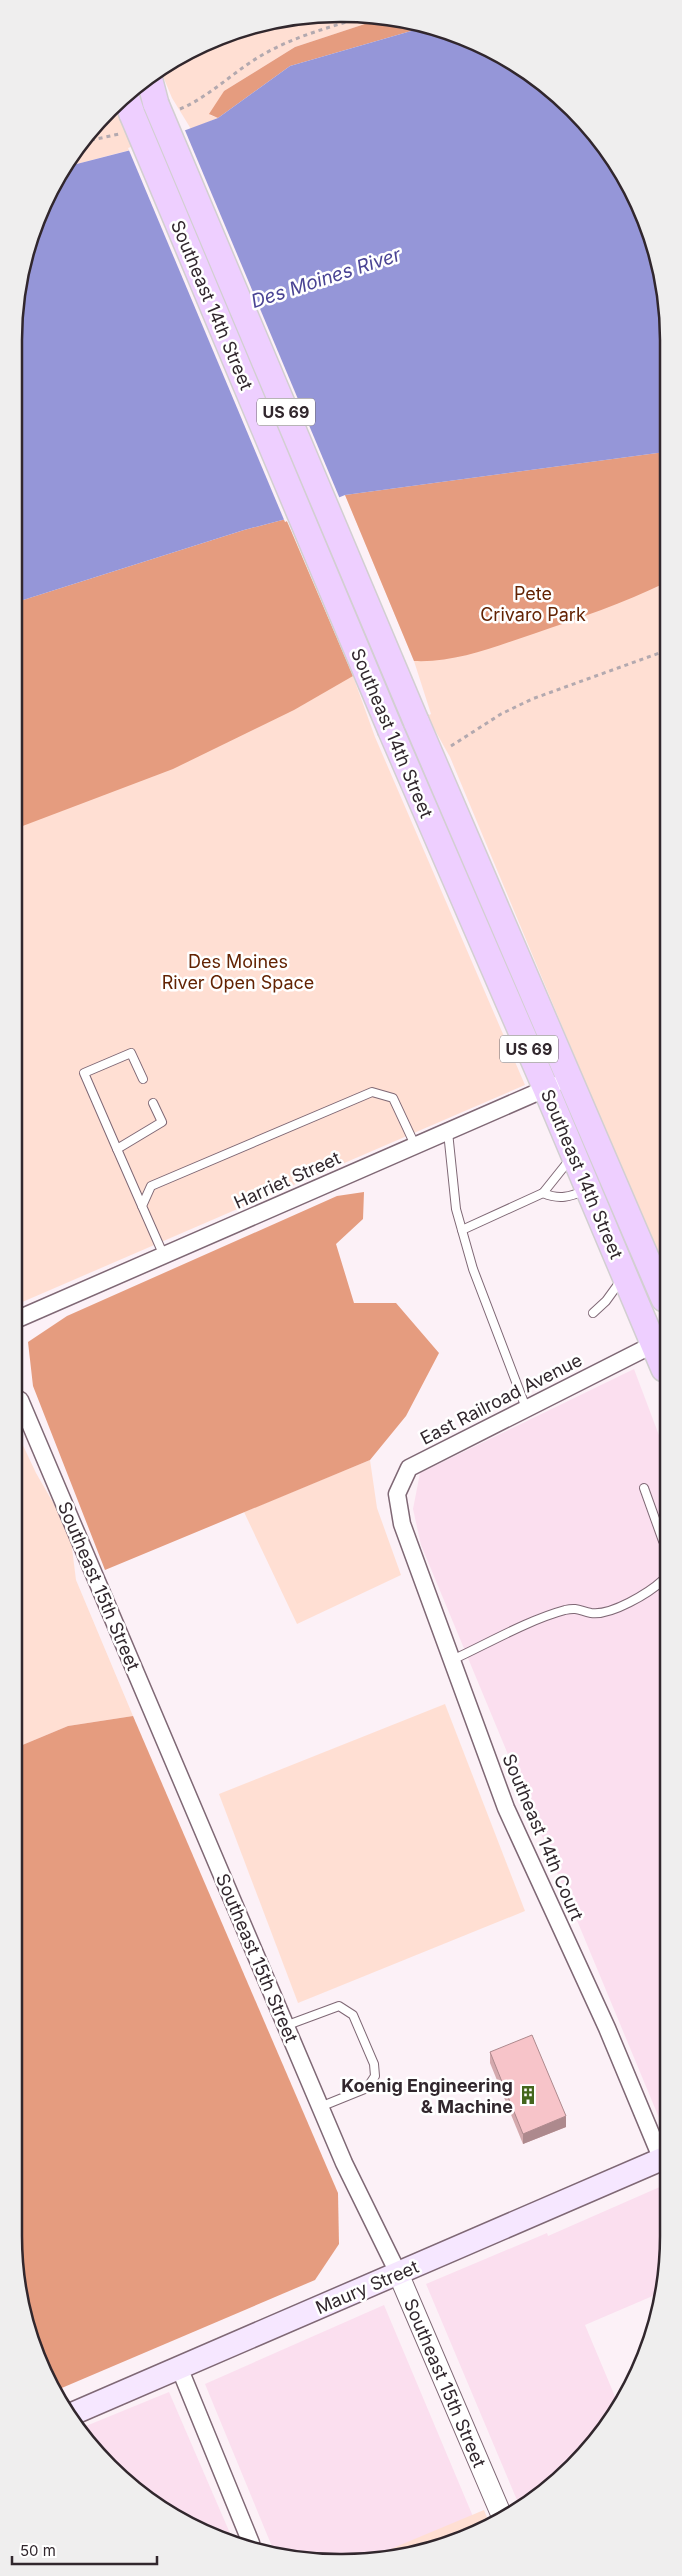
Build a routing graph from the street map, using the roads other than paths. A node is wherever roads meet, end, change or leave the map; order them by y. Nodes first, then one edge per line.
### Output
1 (153, 84) edge
2 (128, 114) edge
3 (570, 1078) junction
4 (143, 1080) dead end
5 (546, 1088) junction
6 (154, 1103) dead end
7 (448, 1132) junction
8 (415, 1145) junction
9 (117, 1149) junction
10 (573, 1155) junction
11 (588, 1189) junction
12 (543, 1193) junction
13 (142, 1206) junction
14 (462, 1230) junction
15 (164, 1256) junction
16 (624, 1276) junction
17 (660, 1290) edge
18 (593, 1313) dead end
19 (22, 1317) edge
20 (658, 1341) edge
21 (22, 1405) edge
22 (526, 1408) junction
23 (644, 1488) dead end
24 (402, 1524) joint
25 (660, 1533) edge
26 (660, 1583) edge
27 (452, 1660) junction
28 (285, 2026) junction
29 (320, 2107) junction
30 (660, 2155) edge
31 (660, 2161) edge
32 (398, 2273) junction
33 (179, 2367) junction
34 (76, 2412) edge
35 (500, 2511) edge
36 (250, 2540) edge

1 - 3 main road, Southeast 14th Street / US 69, bridge
2 - 5 main road, Southeast 14th Street / US 69, bridge
3 - 5 street, Harriet Street
3 - 17 main road, Southeast 14th Street / US 69
4 - 9 lane
5 - 7 street, Harriet Street
5 - 10 main road, Southeast 14th Street / US 69
6 - 9 lane
7 - 8 street, Harriet Street
7 - 14 lane
8 - 13 lane
8 - 15 street, Harriet Street
9 - 13 lane
10 - 11 main road, Southeast 14th Street / US 69
10 - 12 lane
11 - 12 lane
11 - 16 main road, Southeast 14th Street / US 69
12 - 14 lane
13 - 15 lane
14 - 22 lane
15 - 19 street, Harriet Street
16 - 18 lane
16 - 20 main road, Southeast 14th Street / US 69
20 - 22 street, East Railroad Avenue
21 - 28 street, Southeast 15th Street
22 - 24 street, East Railroad Avenue
23 - 25 lane
24 - 27 street, Southeast 14th Court
26 - 27 lane
27 - 30 street, Southeast 14th Court
28 - 29 street, Southeast 15th Street
28 - 29 lane
29 - 32 street, Southeast 15th Street
31 - 32 main road, Maury Street
32 - 33 main road, Maury Street
32 - 35 street, Southeast 15th Street
33 - 34 main road, Maury Street
33 - 36 street

